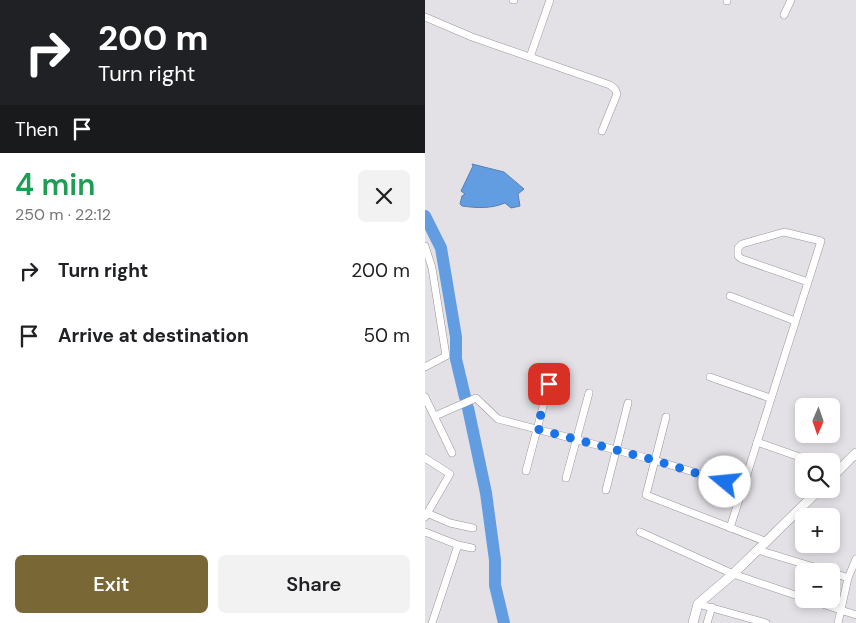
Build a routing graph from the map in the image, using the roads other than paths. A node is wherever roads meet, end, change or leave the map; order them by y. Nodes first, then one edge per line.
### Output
1 (550, 0) edge
2 (791, 0) edge
3 (784, 15) dead end
4 (427, 18) edge
5 (425, 27) edge
6 (530, 57) junction
7 (602, 131) dead end
8 (425, 246) edge
9 (432, 268) junction
10 (425, 272) edge
11 (807, 282) junction
12 (730, 296) dead end
13 (795, 321) junction
14 (425, 367) edge
15 (710, 377) dead end
16 (549, 384) dead end
17 (589, 393) dead end
18 (425, 397) edge
19 (770, 398) junction
20 (628, 403) dead end
21 (435, 416) junction
22 (666, 417) dead end
23 (537, 429) junction
24 (575, 440) junction
25 (757, 442) junction
26 (615, 450) junction
27 (452, 453) dead end
28 (856, 453) edge
29 (795, 455) edge
30 (425, 458) edge
31 (654, 460) junction
32 (840, 467) edge
33 (526, 471) dead end
34 (566, 478) dead end
35 (743, 487) junction
36 (606, 490) dead end
37 (811, 498) edge
38 (426, 515) edge
39 (473, 528) dead end
40 (730, 528) junction
41 (425, 532) edge
42 (640, 532) dead end
43 (767, 542) junction
44 (458, 545) junction
45 (472, 548) dead end
46 (758, 550) junction
47 (856, 562) edge
48 (801, 563) edge
49 (733, 574) junction
50 (840, 575) edge
51 (848, 578) junction
52 (795, 595) edge
53 (699, 604) junction
54 (712, 607) junction
55 (835, 608) edge
56 (841, 610) junction
57 (856, 615) edge
58 (743, 620) edge
59 (432, 623) edge
60 (693, 623) edge
61 (707, 623) edge
62 (766, 623) edge
63 (838, 623) edge

1 - 6 street
2 - 3 street
4 - 5 street
4 - 6 street
6 - 7 street
8 - 9 street
9 - 10 street
9 - 14 street
11 - 11 street
11 - 13 street
12 - 13 street
13 - 19 street
15 - 19 street
16 - 23 street
17 - 24 street
18 - 21 street
19 - 25 street
20 - 26 street
21 - 23 street
21 - 27 street
22 - 31 street
23 - 24 street
23 - 33 street
24 - 26 street
24 - 34 street
25 - 29 street
25 - 35 street
26 - 31 street
26 - 36 street
28 - 32 main road
30 - 38 street
31 - 35 street
31 - 40 street
35 - 40 street
37 - 43 main road
38 - 39 street
40 - 43 street
41 - 44 street
42 - 49 street
43 - 46 main road
44 - 45 street
44 - 59 street
46 - 48 street
46 - 49 main road
47 - 51 street
49 - 52 street
49 - 53 main road
50 - 51 street
51 - 56 street
53 - 54 street
53 - 60 main road
54 - 58 street
54 - 61 street
55 - 56 street
56 - 57 street
56 - 63 street
58 - 62 street

